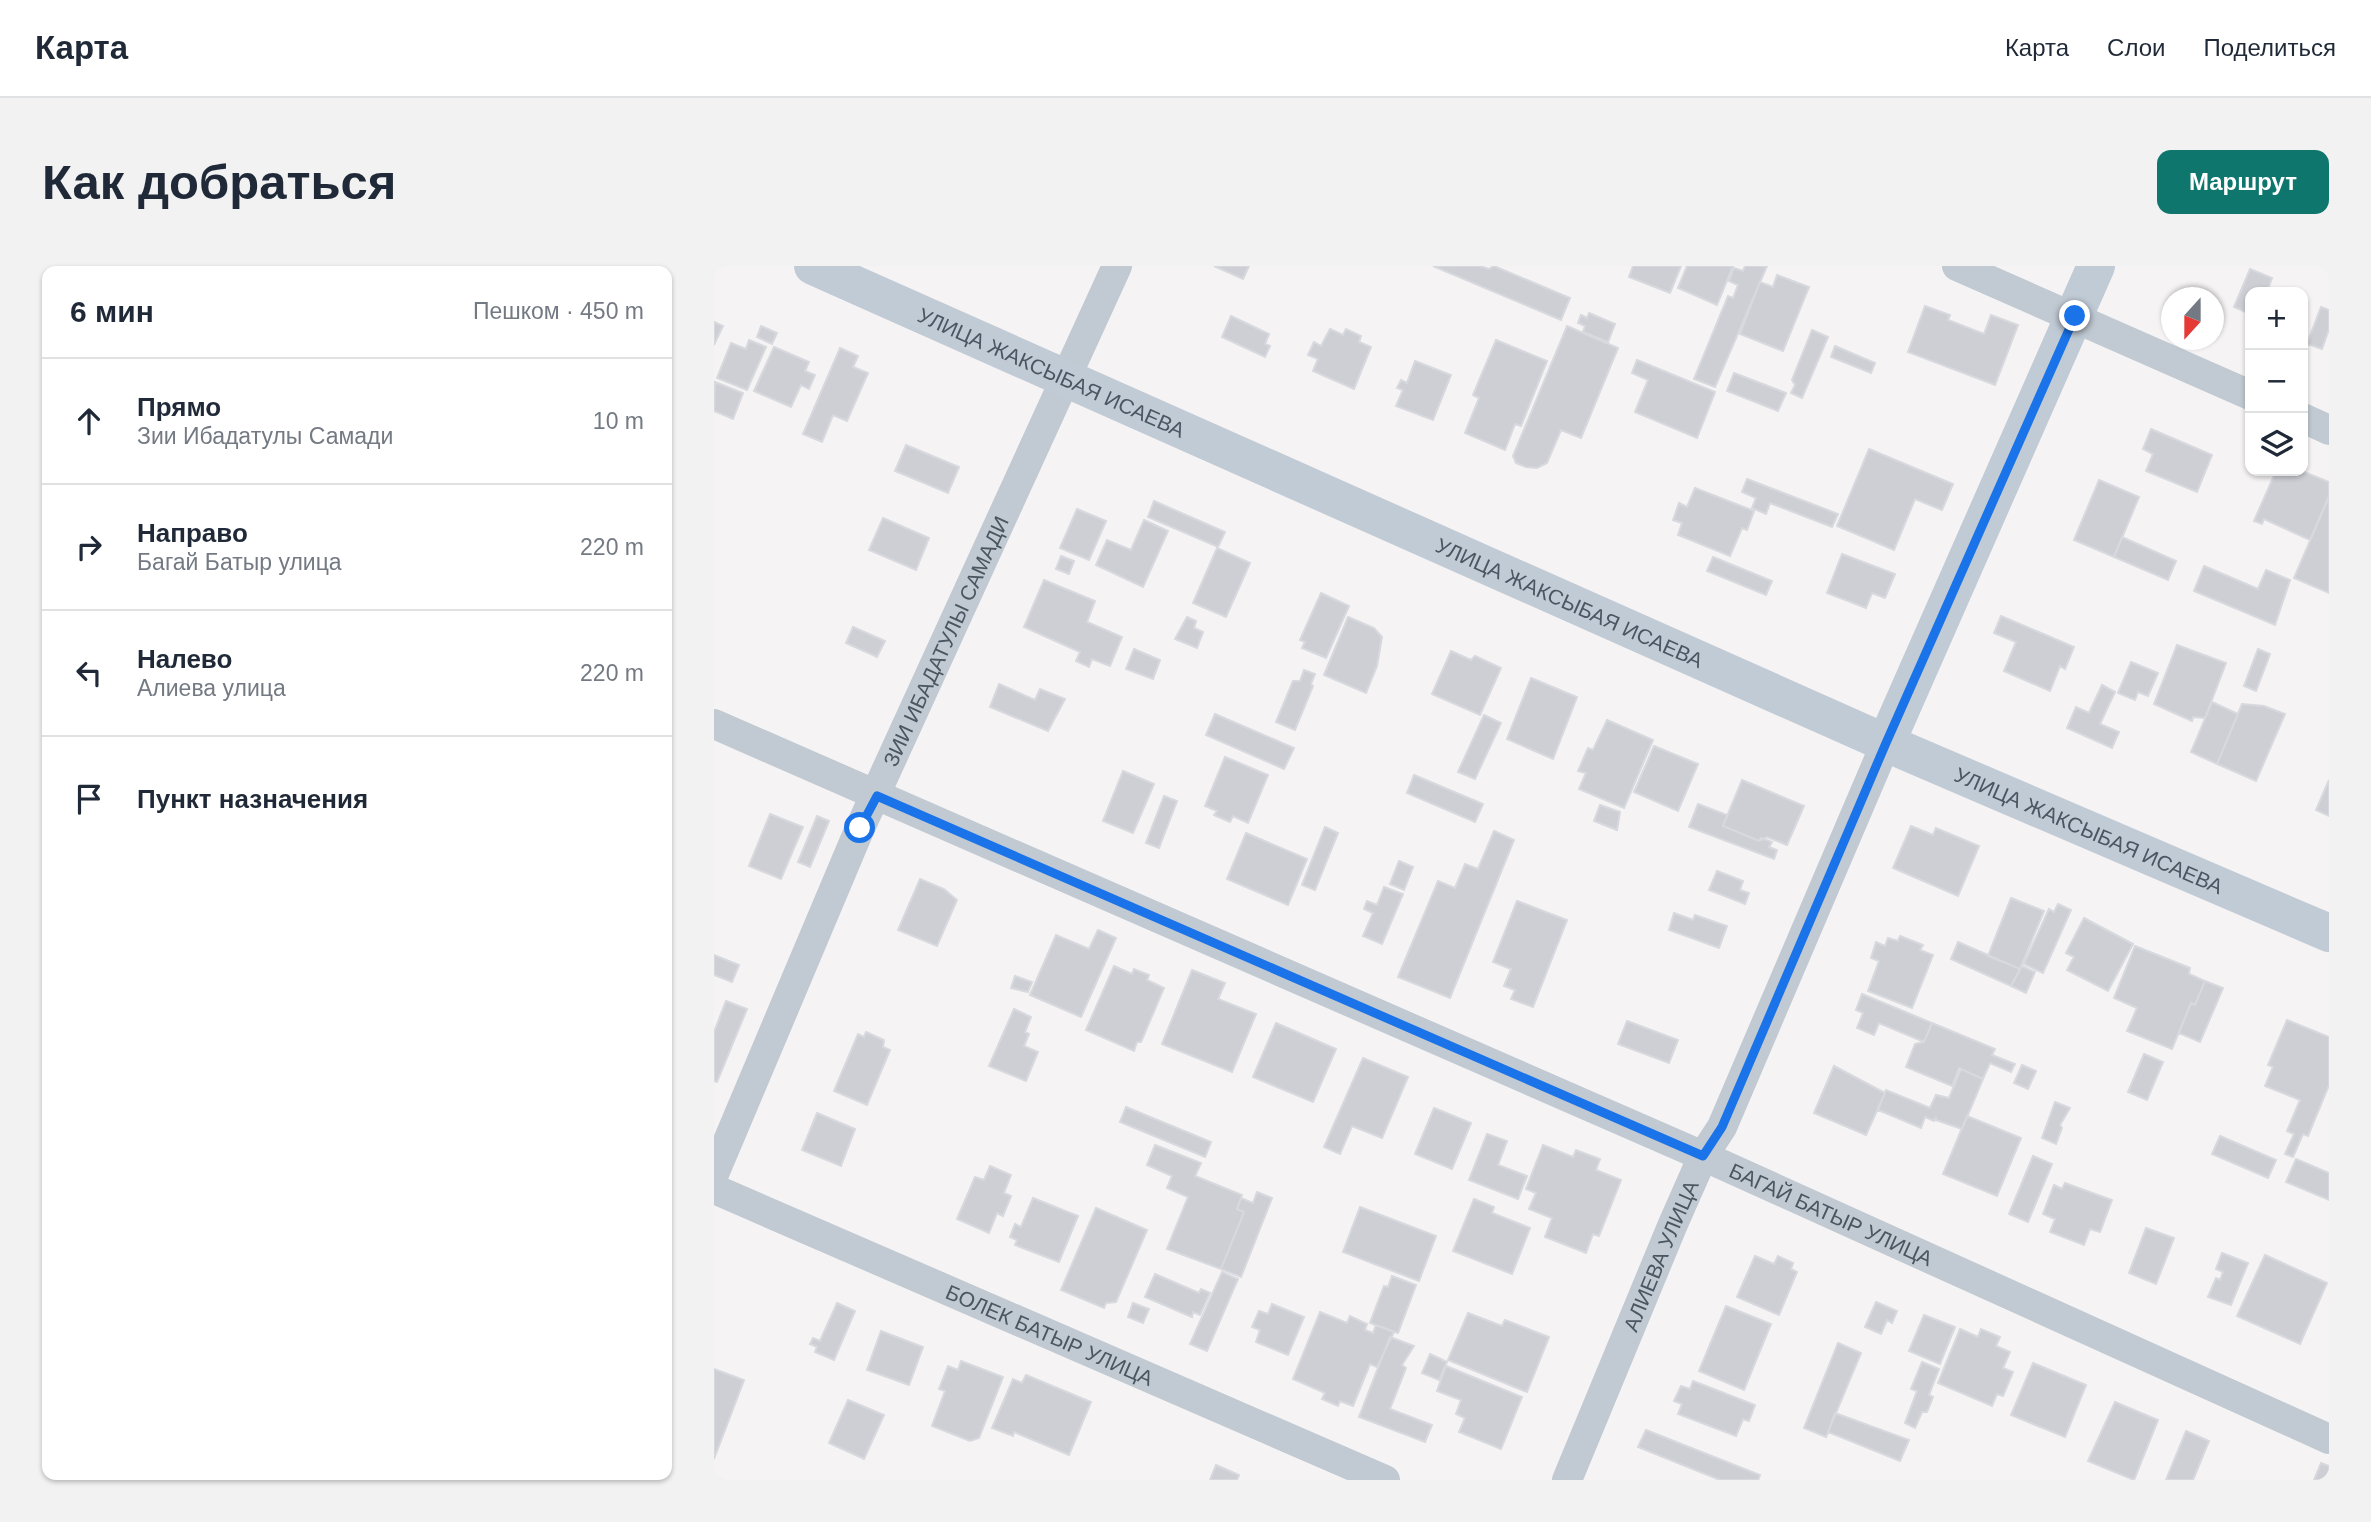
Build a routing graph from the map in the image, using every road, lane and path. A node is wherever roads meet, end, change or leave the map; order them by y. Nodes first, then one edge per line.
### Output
1 (813, 266) edge
2 (1118, 266) edge
3 (1957, 266) edge
4 (2096, 266) edge
5 (2075, 316) junction
6 (1068, 379) junction
7 (2245, 393) edge
8 (2308, 420) edge
9 (2329, 430) edge
10 (714, 723) edge
11 (1886, 743) junction
12 (877, 796) junction
13 (2329, 933) edge
14 (1703, 1156) junction
15 (714, 1174) edge
16 (714, 1189) edge
17 (2329, 1439) edge
18 (1385, 1480) edge
19 (1567, 1480) edge

1 - 6 street, УЛИЦА ЖАКСЫБАЯ ИСАЕВА
2 - 6 street, ЗИИ ИБАДАТУЛЫ САМАДИ
3 - 5 street
4 - 5 street, АЛИЕВА УЛИЦА
5 - 7 street
5 - 11 street, АЛИЕВА УЛИЦА
6 - 11 street, УЛИЦА ЖАКСЫБАЯ ИСАЕВА
6 - 12 street, ЗИИ ИБАДАТУЛЫ САМАДИ
8 - 9 street
10 - 12 street, БАГАЙ БАТЫР УЛИЦА
11 - 13 street, УЛИЦА ЖАКСЫБАЯ ИСАЕВА
11 - 14 street, АЛИЕВА УЛИЦА
12 - 14 street, БАГАЙ БАТЫР УЛИЦА
12 - 15 street, ЗИИ ИБАДАТУЛЫ САМАДИ
14 - 17 street, БАГАЙ БАТЫР УЛИЦА
14 - 19 street, АЛИЕВА УЛИЦА
16 - 18 street, БОЛЕК БАТЫР УЛИЦА

